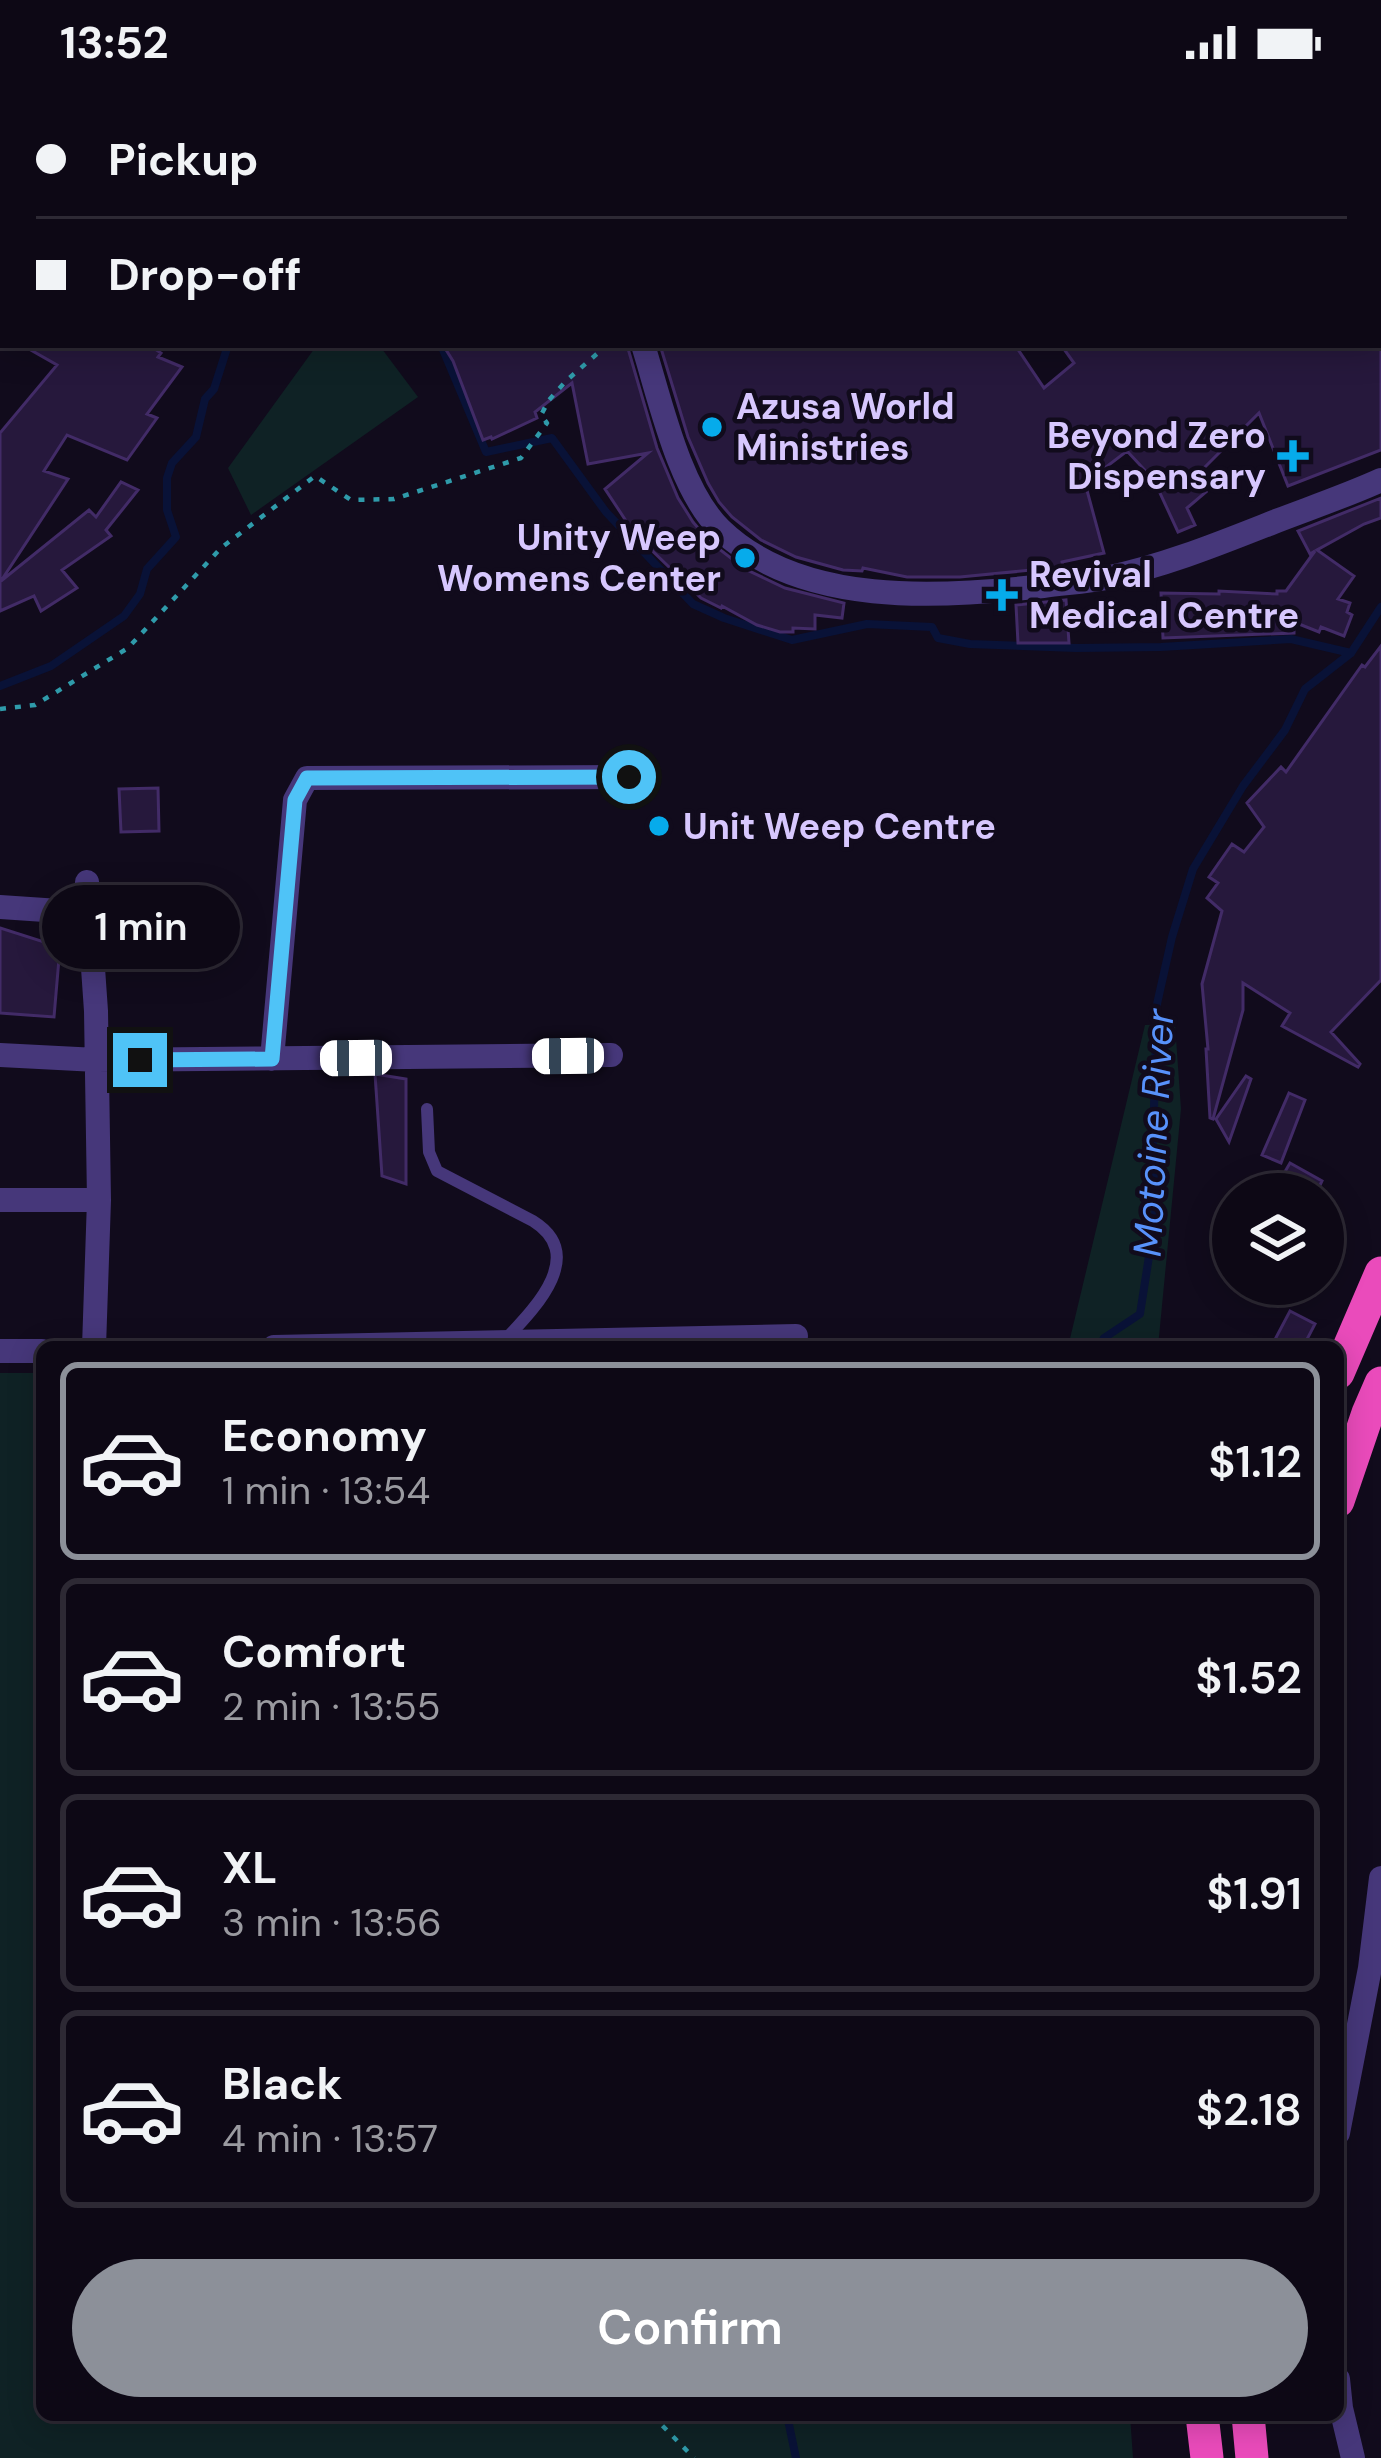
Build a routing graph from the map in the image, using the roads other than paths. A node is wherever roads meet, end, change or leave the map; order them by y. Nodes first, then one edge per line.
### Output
1 (644, 348) edge
2 (1381, 479) edge
3 (629, 777) dead end
4 (87, 882) dead end
5 (0, 907) edge
6 (89, 913) junction
7 (0, 1055) edge
8 (611, 1055) dead end
9 (272, 1059) junction
10 (97, 1060) junction
11 (427, 1109) dead end
12 (0, 1200) edge
13 (99, 1200) junction
14 (1381, 1273) edge
15 (796, 1336) dead end
16 (94, 1341) edge
17 (504, 1341) edge
18 (552, 1341) edge
19 (0, 1351) edge
20 (36, 1351) edge
21 (1344, 1359) edge
22 (1381, 1383) edge
23 (1344, 1483) edge
24 (1381, 1878) edge
25 (1344, 2102) edge
26 (1344, 2420) edge
27 (1203, 2421) edge
28 (1249, 2421) edge
29 (1207, 2458) edge
30 (1252, 2458) edge
31 (1353, 2458) edge

1 - 2 street
3 - 9 street
4 - 6 street
5 - 6 street
6 - 10 street
7 - 10 street
8 - 9 street
9 - 10 street
10 - 13 street
11 - 17 lane
12 - 13 street
13 - 16 street
14 - 21 highway
15 - 18 street
19 - 20 street
22 - 23 highway
24 - 25 street
26 - 31 street
27 - 29 highway
28 - 30 highway

